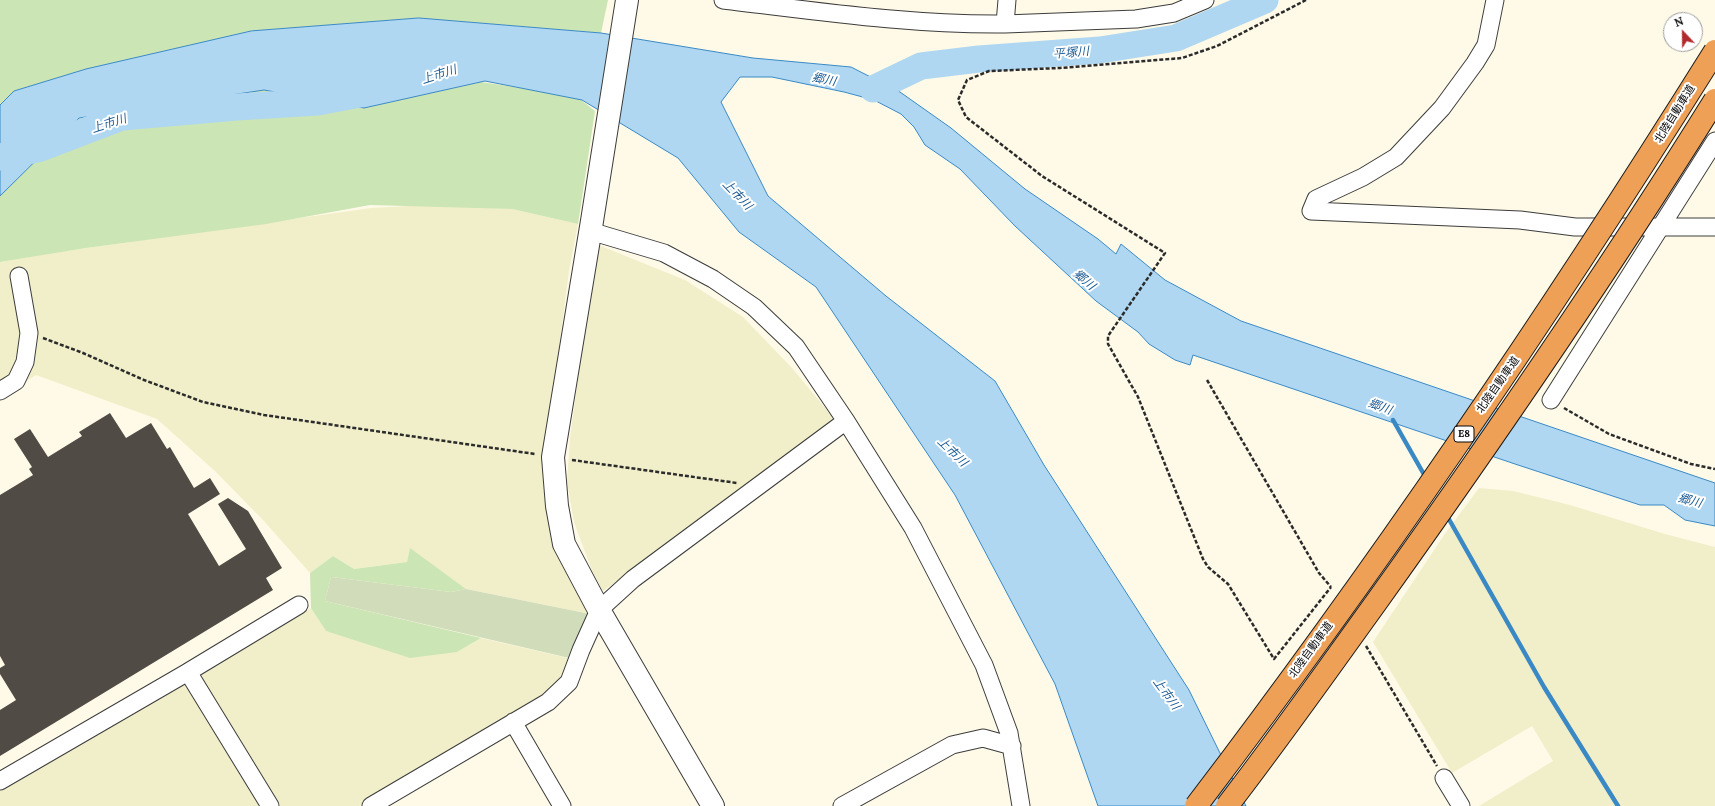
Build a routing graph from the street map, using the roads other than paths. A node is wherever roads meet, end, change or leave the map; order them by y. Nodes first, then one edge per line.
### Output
1 (626, 0) edge
2 (723, 0) edge
3 (1007, 0) edge
4 (1205, 0) edge
5 (1495, 0) edge
6 (1005, 24) junction
7 (1715, 51) edge
8 (1715, 100) edge
9 (1715, 141) edge
10 (591, 226) junction
11 (1660, 227) junction
12 (1715, 227) edge
13 (19, 276) dead end
14 (0, 391) edge
15 (1551, 400) road end
16 (846, 421) junction
17 (300, 605) dead end
18 (599, 610) junction
19 (188, 672) junction
20 (512, 722) junction
21 (1012, 746) junction
22 (1444, 778) road end
23 (0, 781) edge
24 (270, 806) edge
25 (371, 806) edge
26 (562, 806) edge
27 (713, 806) edge
28 (842, 806) edge
29 (1022, 806) edge
30 (1196, 806) edge
31 (1227, 806) edge
32 (1461, 806) edge

1 - 10 street
2 - 6 street
3 - 6 street
4 - 6 street
5 - 11 street
7 - 30 highway, 北陸自動車道 / E8, bridge
8 - 31 highway, E8, bridge
9 - 11 street
10 - 16 street
10 - 18 street
11 - 12 street
11 - 15 street
13 - 14 street
16 - 18 street
16 - 21 street
17 - 19 street
18 - 20 street
18 - 27 street
19 - 23 street
19 - 24 street
20 - 25 street
20 - 26 street
21 - 28 street
21 - 29 street
22 - 32 street

